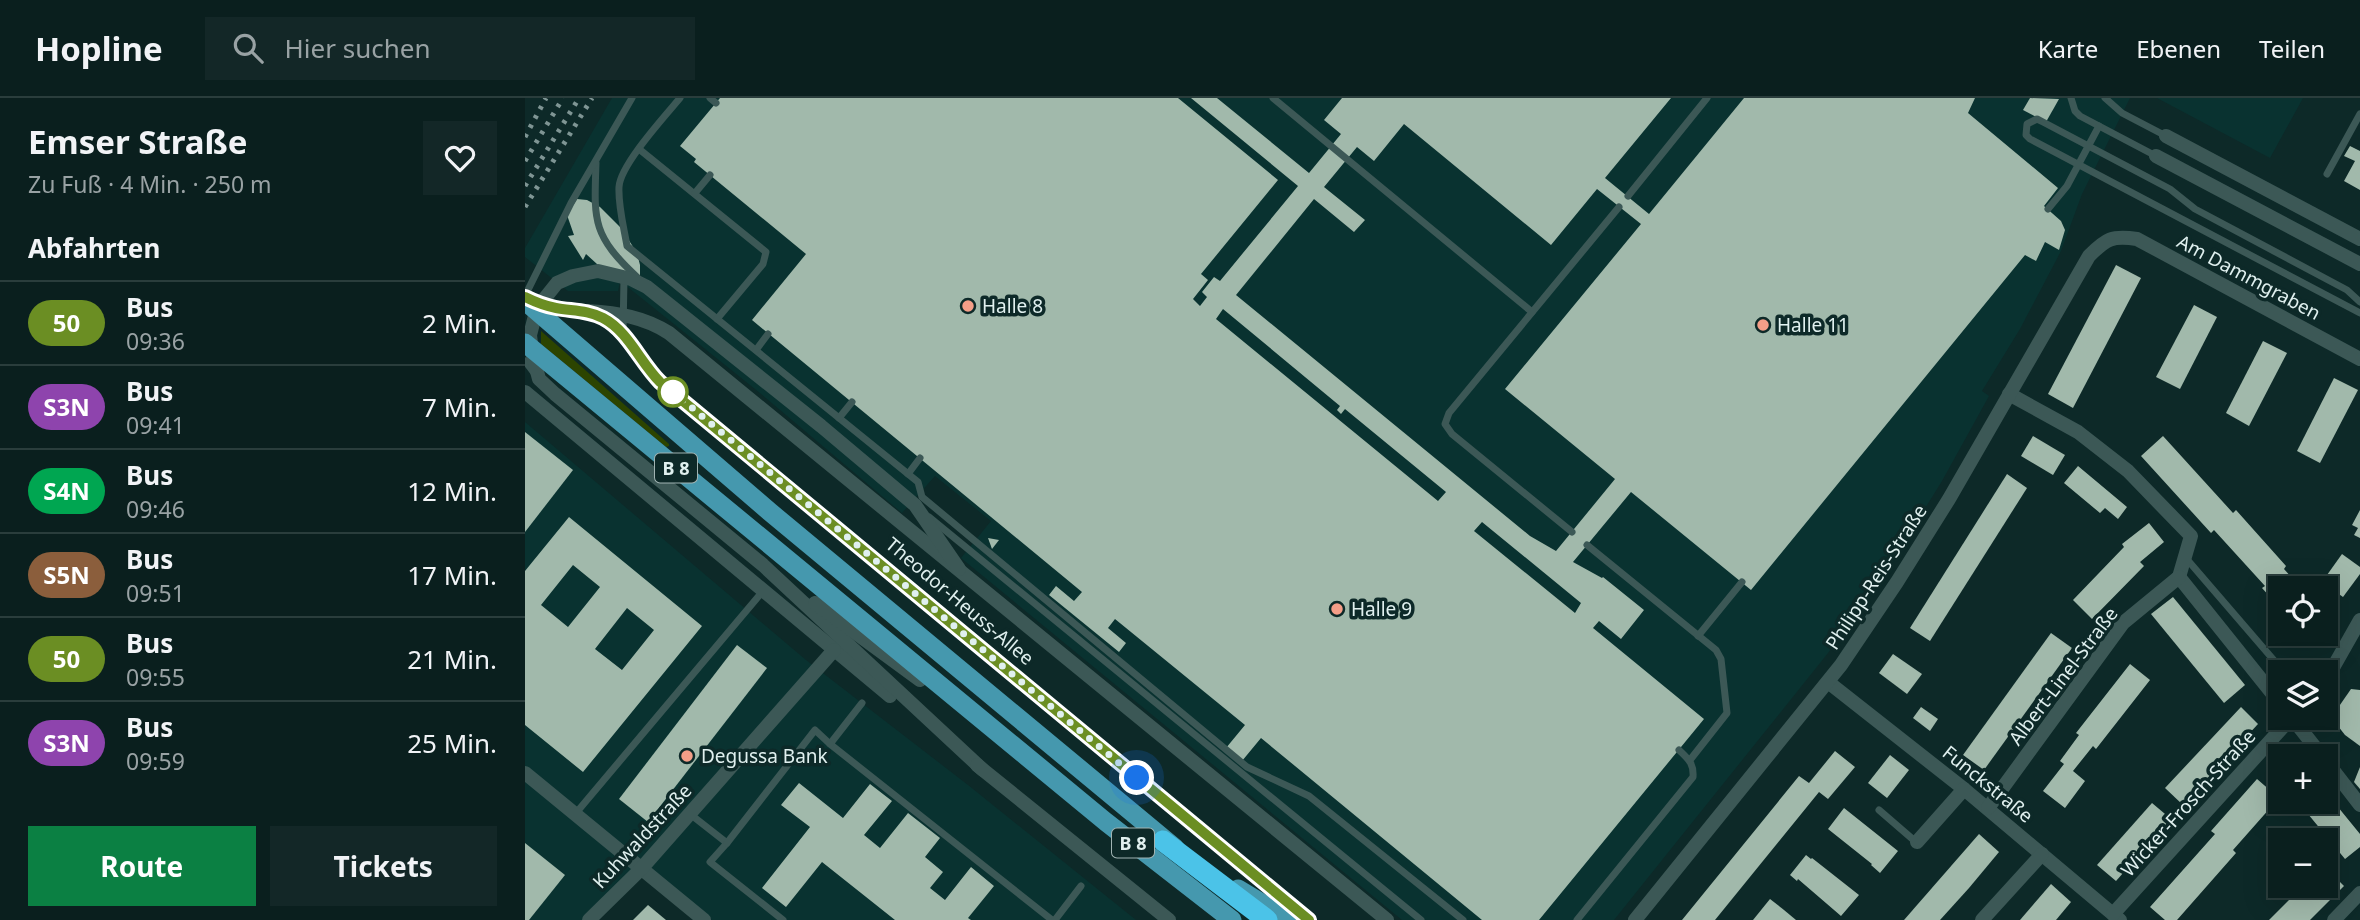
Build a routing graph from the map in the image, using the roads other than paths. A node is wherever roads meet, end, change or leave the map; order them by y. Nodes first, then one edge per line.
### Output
1 (632, 98) edge
2 (680, 98) edge
3 (1273, 98) edge
4 (1707, 98) edge
5 (2071, 98) edge
6 (2105, 98) edge
7 (2360, 114) edge
8 (2099, 126) junction
9 (2166, 136) joint
10 (2088, 145) junction
11 (639, 149) junction
12 (2156, 156) joint
13 (2203, 156) junction
14 (596, 162) junction
15 (2078, 164) junction
16 (2327, 174) dead end
17 (710, 175) dead end
18 (2193, 175) junction
19 (695, 193) junction
20 (1627, 196) dead end
21 (1619, 207) dead end
22 (2048, 209) dead end
23 (2117, 236) joint
24 (2360, 239) edge
25 (627, 246) junction
26 (2360, 264) edge
27 (647, 287) junction
28 (525, 298) edge
29 (2360, 302) edge
30 (589, 312) junction
31 (1532, 312) junction
32 (2360, 313) edge
33 (622, 315) junction
34 (717, 319) junction
35 (623, 333) junction
36 (768, 334) dead end
37 (525, 343) edge
38 (755, 350) junction
39 (2360, 359) edge
40 (525, 360) edge
41 (539, 379) junction
42 (525, 392) edge
43 (2009, 394) junction
44 (852, 402) dead end
45 (839, 418) junction
46 (920, 458) dead end
47 (908, 474) junction
48 (915, 505) junction
49 (904, 524) junction
50 (1572, 533) dead end
51 (937, 538) junction
52 (1587, 545) dead end
53 (967, 548) junction
54 (2185, 557) junction
55 (763, 565) junction
56 (959, 569) junction
57 (2179, 577) junction
58 (1742, 582) dead end
59 (763, 591) junction
60 (2360, 620) edge
61 (1698, 636) junction
62 (834, 650) junction
63 (2274, 660) edge
64 (2337, 660) edge
65 (1828, 682) junction
66 (2268, 688) edge
67 (862, 703) dead end
68 (2281, 730) edge
69 (2301, 730) edge
70 (830, 744) junction
71 (2312, 744) edge
72 (1679, 750) dead end
73 (1690, 760) junction
74 (1036, 764) junction
75 (982, 770) junction
76 (525, 773) edge
77 (2338, 777) edge
78 (1964, 789) junction
79 (2360, 805) edge
80 (1988, 808) junction
81 (1879, 810) dead end
82 (576, 813) junction
83 (690, 814) junction
84 (1163, 841) junction
85 (1917, 842) joint
86 (727, 843) junction
87 (2042, 854) junction
88 (641, 869) junction
89 (1081, 886) dead end
90 (2360, 893) edge
91 (2117, 917) edge
92 (589, 920) edge
93 (704, 920) edge
94 (783, 920) edge
95 (1053, 920) edge
96 (1169, 920) edge
97 (1231, 920) edge
98 (1267, 920) edge
99 (1290, 920) edge
100 (1309, 920) edge
101 (1387, 920) edge
102 (1421, 920) edge
103 (1463, 920) edge
104 (1577, 920) edge
105 (1635, 920) edge
106 (1982, 920) edge
107 (2334, 920) edge

1 - 14 lane
2 - 11 lane
3 - 31 lane
4 - 20 lane
5 - 8 lane
6 - 9 lane
7 - 16 lane
8 - 10 lane
8 - 12 lane
9 - 13 street
10 - 15 lane
10 - 15 lane
10 - 29 lane
11 - 19 lane
11 - 25 lane
12 - 18 street
13 - 18 lane
13 - 24 street
14 - 27 lane
14 - 28 lane
15 - 22 lane
15 - 32 lane
17 - 19 lane
18 - 26 street
19 - 34 lane
21 - 31 lane
23 - 39 street, Am Dammgraben
23 - 43 street, Philipp-Reis-Straße
25 - 33 lane
25 - 34 lane
27 - 41 street, Theodor-Heuss-Allee
27 - 48 street, Theodor-Heuss-Allee
28 - 30 street, Theodor-Heuss-Allee
28 - 84 main road, B 8
30 - 33 street, Theodor-Heuss-Allee
30 - 35 street, Theodor-Heuss-Allee
31 - 50 lane
33 - 35 lane
33 - 49 street, Theodor-Heuss-Allee
34 - 38 lane
35 - 100 street, Theodor-Heuss-Allee
36 - 38 lane
37 - 74 main road, B 8
38 - 45 lane
40 - 41 lane
41 - 55 street
42 - 59 street
43 - 54 street
43 - 65 street, Philipp-Reis-Straße
44 - 45 lane
45 - 47 lane
46 - 47 lane
47 - 103 lane
48 - 51 street, Theodor-Heuss-Allee
48 - 53 lane
49 - 51 lane
49 - 56 street, Theodor-Heuss-Allee
51 - 53 lane
51 - 56 street, Theodor-Heuss-Allee
52 - 61 lane
53 - 102 lane
54 - 57 street
54 - 63 lane
55 - 74 street
55 - 75 street
56 - 101 street, Theodor-Heuss-Allee
57 - 66 street
57 - 80 street, Albert-Linel-Straße
58 - 61 lane
59 - 62 street
59 - 82 lane
60 - 64 street
61 - 73 lane
62 - 75 street
62 - 83 street, Kuhwaldstraße
65 - 78 street, Funckstraße
65 - 105 street, Philipp-Reis-Straße
67 - 70 lane
68 - 91 street, Wicker-Frosch-Straße
69 - 71 street
70 - 86 lane
70 - 95 lane
72 - 73 lane
73 - 104 lane
74 - 97 main road, B 8
75 - 96 street
76 - 82 street
77 - 79 street
78 - 80 street, Funckstraße
78 - 85 street
80 - 87 street, Funckstraße
81 - 85 lane
82 - 88 street
83 - 86 lane
83 - 88 street, Kuhwaldstraße
84 - 98 highway
84 - 99 main road
86 - 94 lane
87 - 91 street, Funckstraße
87 - 106 street
88 - 92 street, Kuhwaldstraße
88 - 93 street
89 - 95 lane
90 - 107 street

